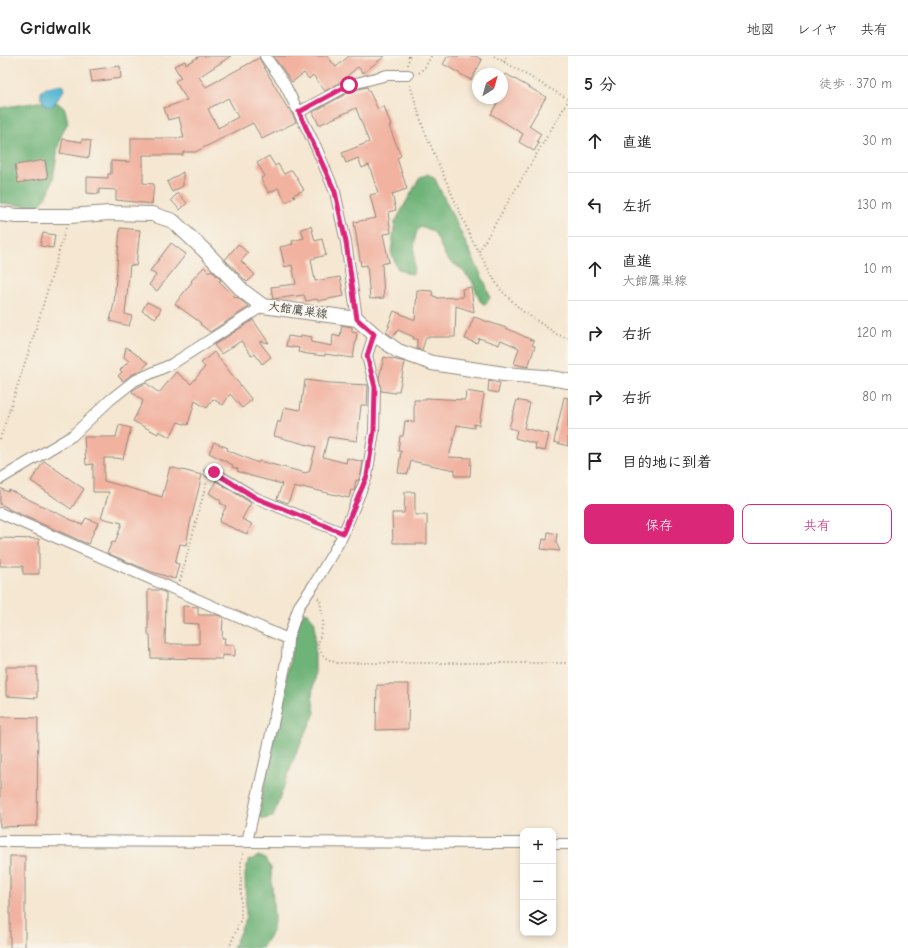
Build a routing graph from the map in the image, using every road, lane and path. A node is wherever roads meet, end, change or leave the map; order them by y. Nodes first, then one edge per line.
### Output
1 (265, 56) edge
2 (432, 56) edge
3 (494, 56) edge
4 (507, 56) edge
5 (504, 62) junction
6 (408, 75) junction
7 (568, 100) edge
8 (299, 112) junction
9 (0, 214) edge
10 (70, 216) junction
11 (479, 251) junction
12 (263, 306) junction
13 (357, 319) junction
14 (374, 334) junction
15 (568, 338) edge
16 (568, 381) edge
17 (0, 439) edge
18 (209, 472) joint
19 (0, 479) edge
20 (0, 513) edge
21 (343, 533) junction
22 (311, 590) junction
23 (178, 591) junction
24 (288, 639) junction
25 (568, 663) edge
26 (0, 841) edge
27 (247, 842) junction
28 (520, 844) edge
29 (556, 844) edge
30 (568, 844) edge
31 (229, 948) edge

1 - 8 street
2 - 6 path
3 - 5 path
4 - 5 path
5 - 7 path
6 - 8 street
6 - 11 path
7 - 11 path
8 - 13 street
9 - 10 main road, 大館鷹巣線
10 - 12 main road, 大館鷹巣線
10 - 17 path
11 - 15 path
12 - 13 main road, 大館鷹巣線
12 - 19 street
13 - 14 main road
14 - 16 main road
14 - 21 street
18 - 21 street
18 - 23 path
20 - 23 street
21 - 22 street
22 - 24 street
22 - 25 path
23 - 24 street
24 - 27 street
26 - 27 street
27 - 28 street
27 - 31 path
29 - 30 street

